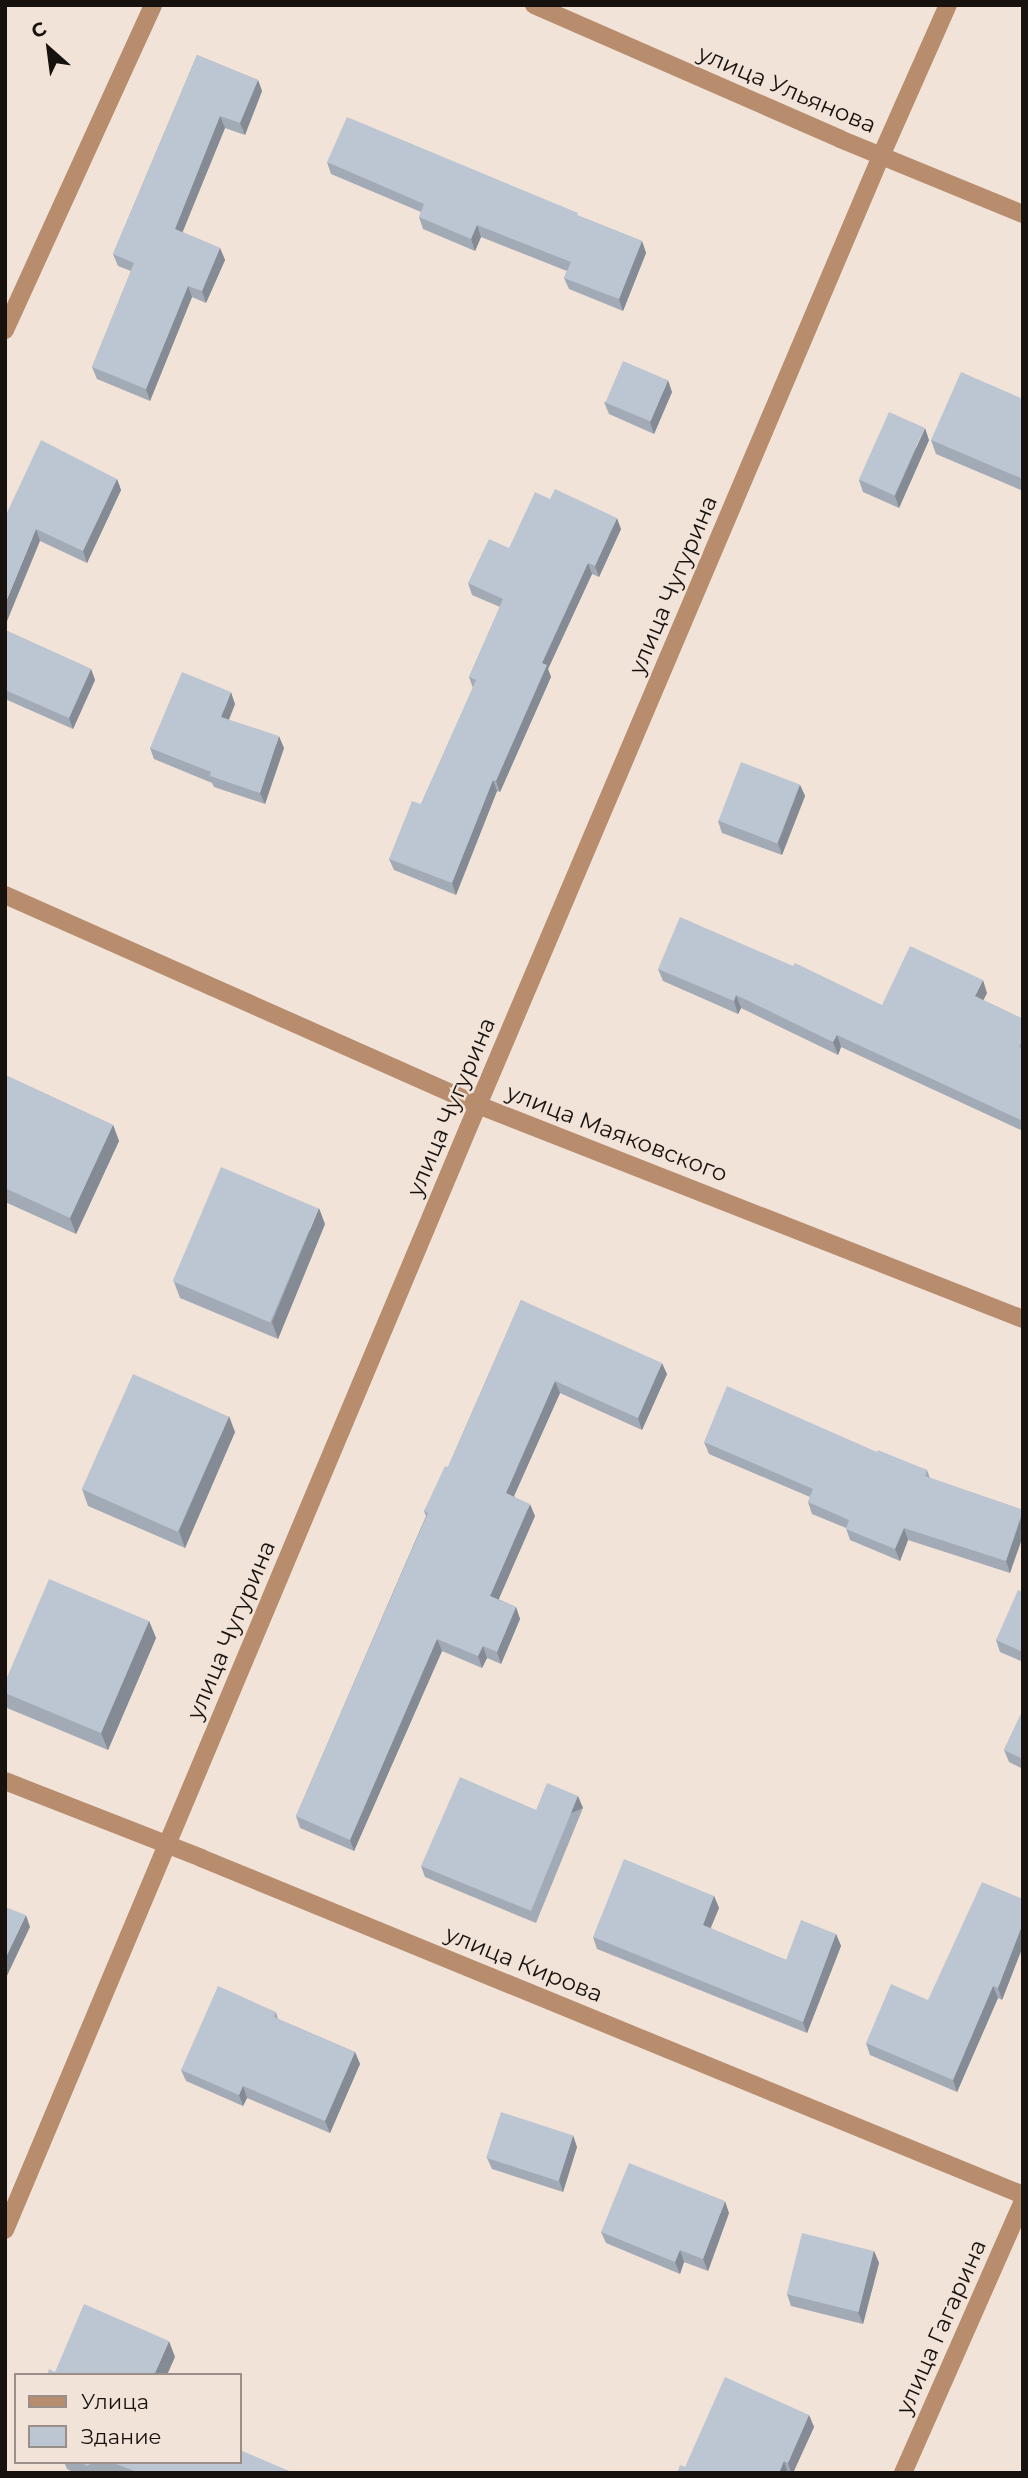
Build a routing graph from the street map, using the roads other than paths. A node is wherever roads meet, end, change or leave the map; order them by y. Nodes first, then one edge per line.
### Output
1 (153, 5) edge
2 (534, 5) edge
3 (948, 5) edge
4 (881, 156) junction
5 (1023, 214) edge
6 (5, 330) edge
7 (5, 895) edge
8 (478, 1105) junction
9 (1023, 1319) edge
10 (5, 1781) edge
11 (168, 1844) junction
12 (1023, 2198) edge
13 (5, 2230) edge
14 (903, 2473) edge

1 - 6 street
2 - 4 street, улица Ульянова
3 - 4 street, улица Чугурина
4 - 5 street, улица Ульянова
4 - 8 street, улица Чугурина
7 - 8 street, улица Маяковского
8 - 9 street, улица Маяковского
8 - 11 street, улица Чугурина
10 - 11 street, улица Кирова
11 - 12 street, улица Кирова
11 - 13 street, улица Чугурина
12 - 14 street, улица Гагарина

